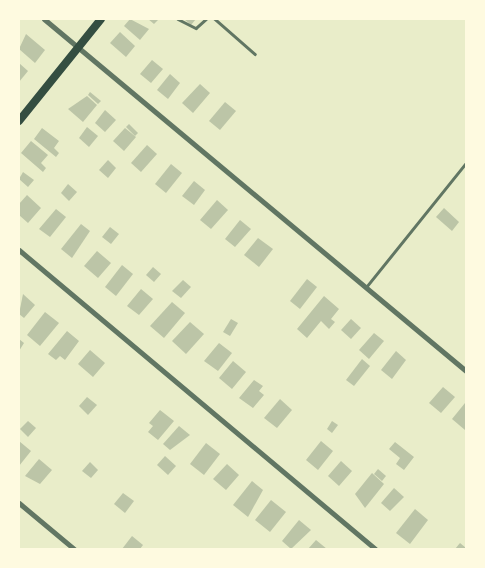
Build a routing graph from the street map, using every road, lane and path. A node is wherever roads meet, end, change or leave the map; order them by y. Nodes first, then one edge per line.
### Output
1 (44, 19) edge
2 (101, 19) edge
3 (178, 19) edge
4 (206, 19) edge
5 (215, 19) edge
6 (78, 48) junction
7 (255, 54) dead end
8 (19, 121) edge
9 (466, 163) edge
10 (19, 250) edge
11 (367, 286) junction
12 (466, 371) edge
13 (19, 503) edge
14 (74, 549) edge
15 (375, 549) edge

1 - 6 street
2 - 6 main road
3 - 4 lane
5 - 7 lane
6 - 8 main road
6 - 11 street
9 - 11 lane
10 - 15 street
11 - 12 street
13 - 14 street

